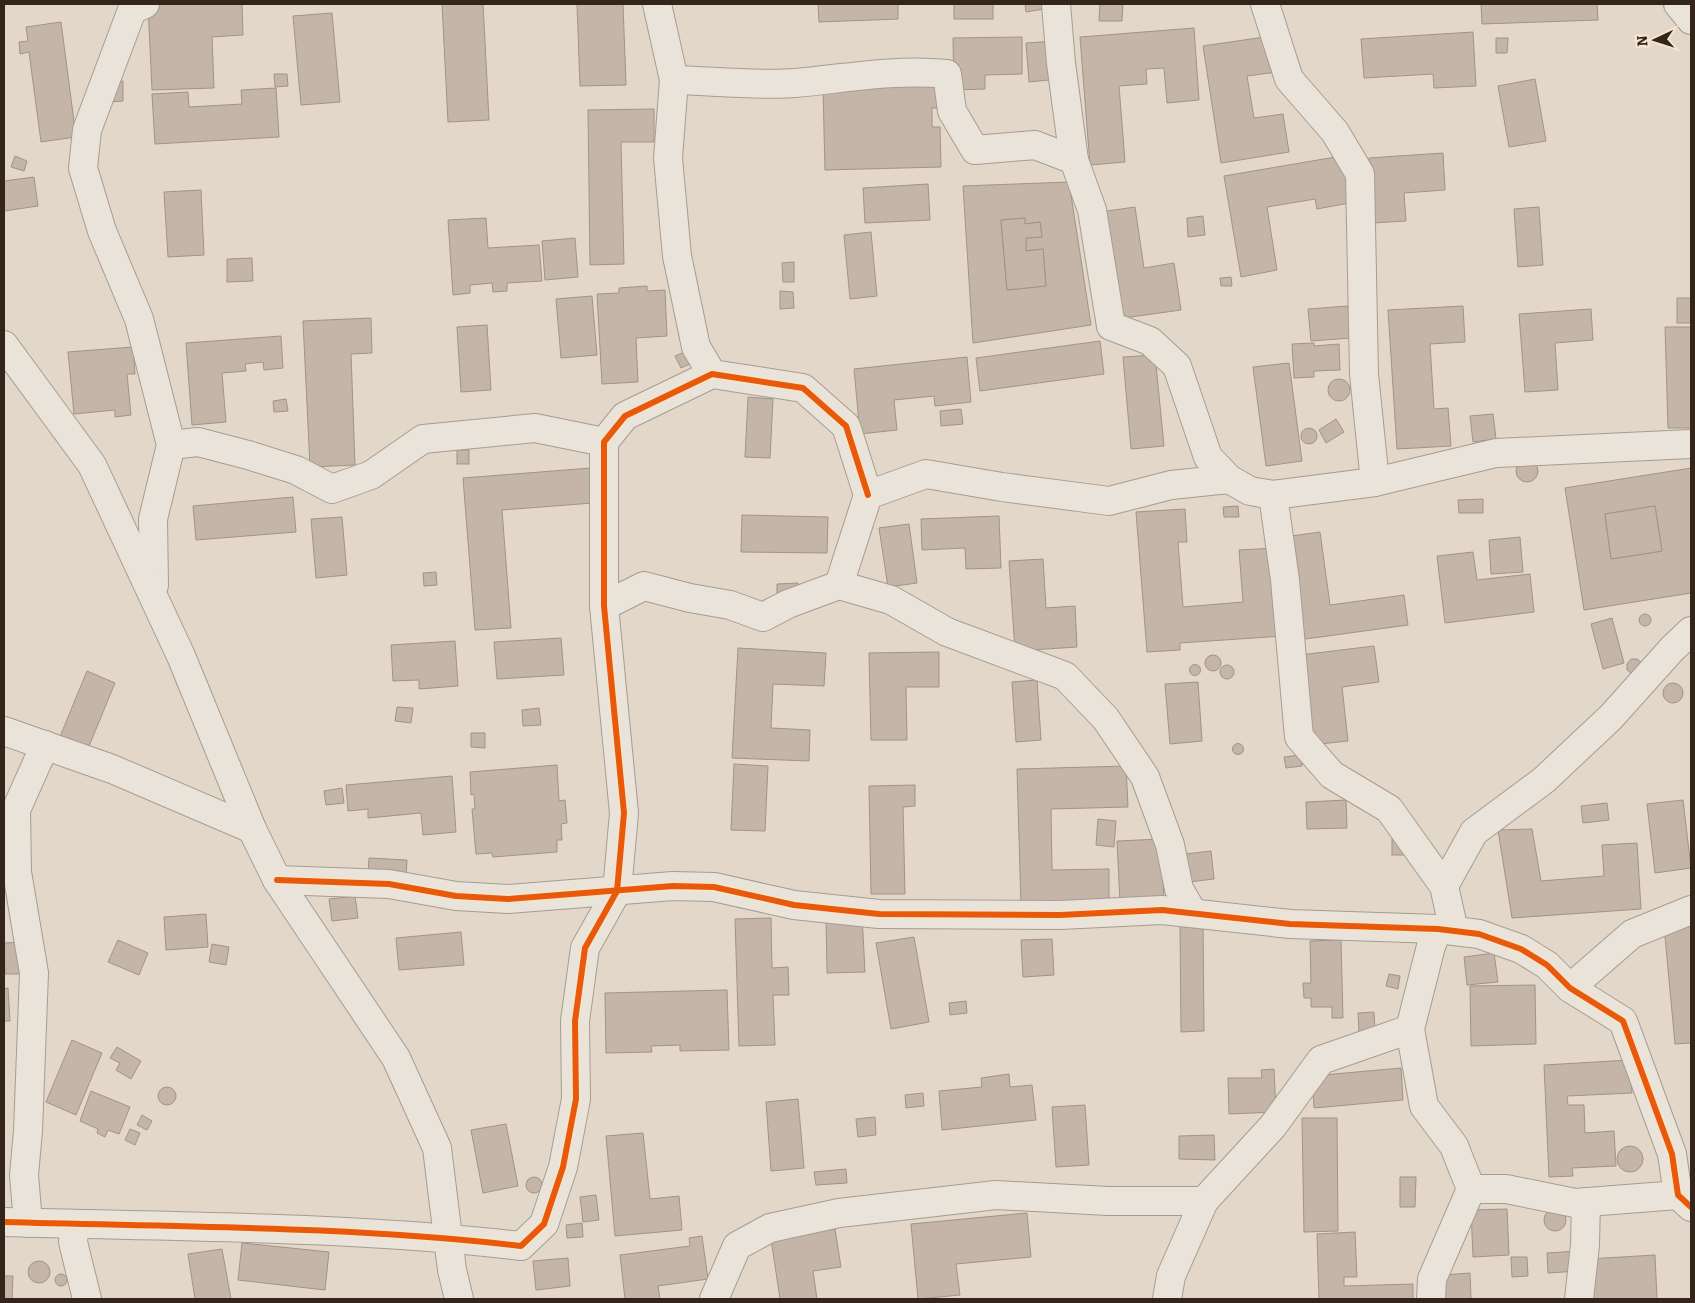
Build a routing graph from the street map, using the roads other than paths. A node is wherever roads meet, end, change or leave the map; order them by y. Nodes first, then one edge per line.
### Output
1 (145, 4) edge
2 (657, 4) edge
3 (1056, 4) edge
4 (1265, 4) edge
5 (1678, 4) edge
6 (1691, 20) edge
7 (674, 80) junction
8 (1074, 160) junction
9 (4, 345) edge
10 (712, 374) junction
11 (604, 442) junction
12 (1691, 444) edge
13 (171, 445) junction
14 (1229, 479) junction
15 (1375, 482) junction
16 (1273, 495) junction
17 (868, 496) junction
18 (839, 585) junction
19 (150, 588) junction
20 (604, 606) junction
21 (1691, 631) edge
22 (4, 731) edge
23 (44, 745) junction
24 (252, 829) junction
25 (277, 880) junction
26 (1444, 886) junction
27 (617, 891) junction
28 (1691, 910) edge
29 (1193, 913) junction
30 (15, 922) edge
31 (1446, 930) junction
32 (1570, 988) junction
33 (1410, 1029) junction
34 (1471, 1189) junction
35 (1204, 1201) junction
36 (1685, 1201) edge
37 (1586, 1202) junction
38 (16, 1222) edge
39 (75, 1224) junction
40 (448, 1237) junction
41 (87, 1299) edge
42 (459, 1299) edge
43 (714, 1299) edge
44 (1167, 1299) edge
45 (1431, 1299) edge
46 (1579, 1299) edge

1 - 13 street
2 - 7 street
3 - 8 street
4 - 15 street
5 - 6 street
7 - 8 street
7 - 10 street
8 - 14 street
9 - 19 street
10 - 11 street
10 - 17 street
11 - 13 street
11 - 20 street
12 - 15 street
13 - 19 street
14 - 16 street
14 - 17 street
15 - 16 street
16 - 26 street
17 - 18 street
18 - 20 street
18 - 29 street
19 - 24 street
20 - 27 street
21 - 26 street
22 - 23 street
23 - 24 street
23 - 30 street
24 - 25 street
25 - 27 street
25 - 40 street
26 - 31 street
27 - 29 street
27 - 40 street
28 - 32 street
29 - 31 street
30 - 38 street
31 - 32 street
31 - 33 street
32 - 36 street
33 - 34 street
33 - 35 street
34 - 37 street
34 - 45 street
35 - 43 street
35 - 44 street
36 - 37 street
37 - 46 street
38 - 39 street
39 - 40 street
39 - 41 street
40 - 42 street

